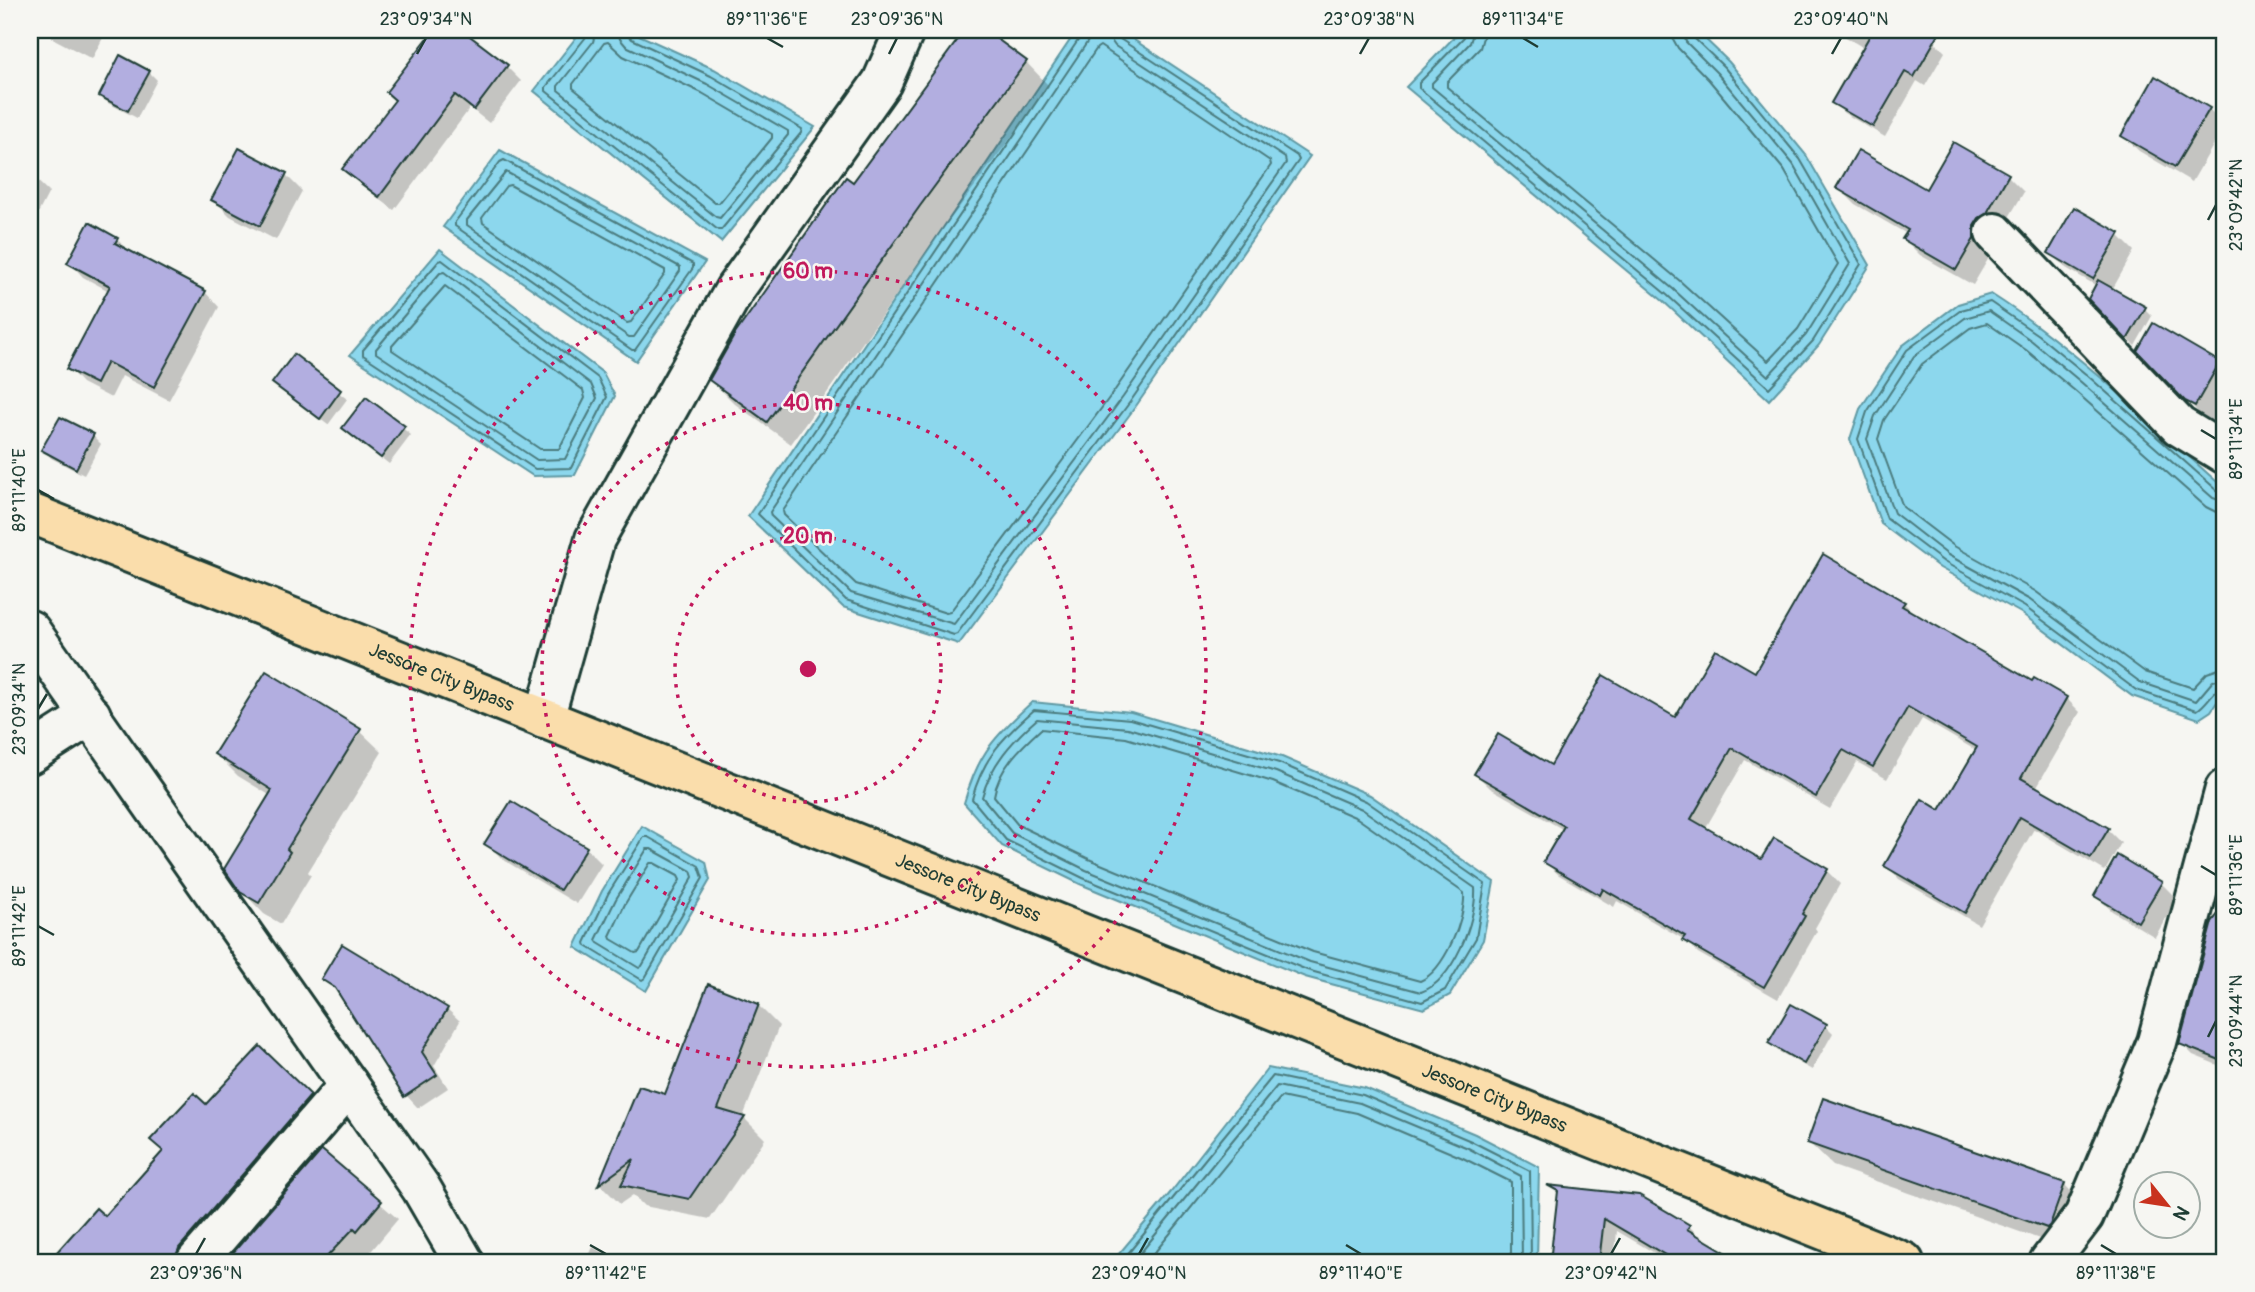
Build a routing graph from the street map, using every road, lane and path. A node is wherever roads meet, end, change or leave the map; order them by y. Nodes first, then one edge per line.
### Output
1 (905, 30) edge
2 (1995, 233) dead end
3 (2225, 454) edge
4 (30, 513) edge
5 (30, 630) edge
6 (91, 715) junction
7 (544, 719) junction
8 (30, 754) edge
9 (2225, 789) edge
10 (349, 1085) junction
11 (196, 1262) edge
12 (464, 1262) edge
13 (1904, 1262) edge
14 (2049, 1262) edge

1 - 7 street
2 - 3 street
4 - 7 highway, Jessore City Bypass
5 - 6 street
6 - 8 street
6 - 10 street
7 - 13 highway, Jessore City Bypass
9 - 14 street
10 - 11 street
10 - 12 street

